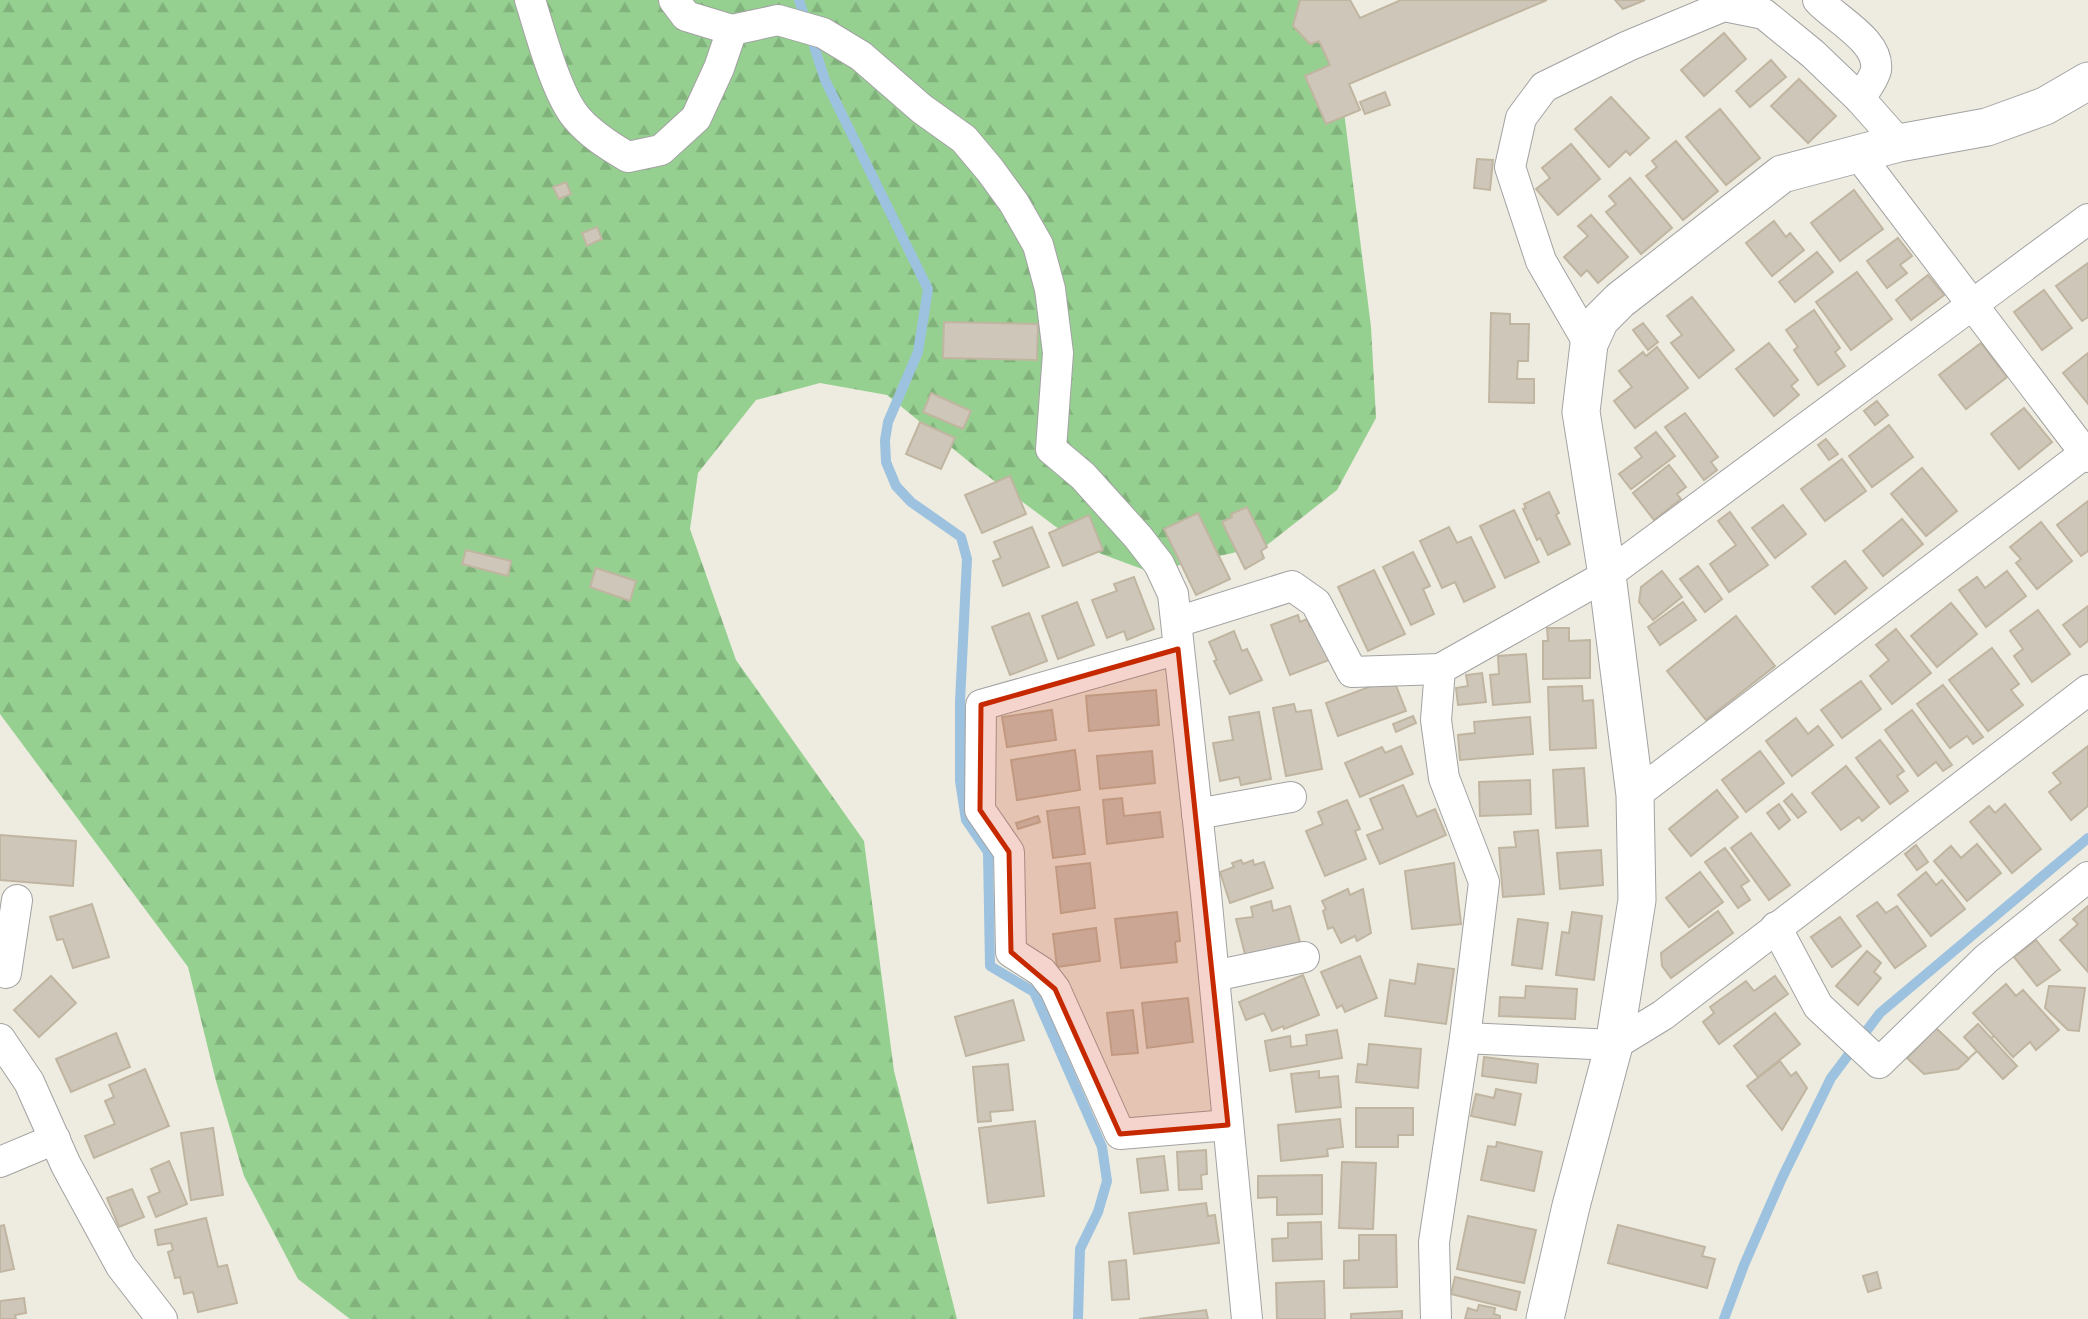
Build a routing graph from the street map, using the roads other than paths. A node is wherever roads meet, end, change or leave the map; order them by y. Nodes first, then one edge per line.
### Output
1 (530, 0) edge
2 (674, 0) edge
3 (1818, 0) edge
4 (732, 30) junction
5 (2088, 81) edge
6 (1860, 99) junction
7 (1899, 143) junction
8 (1858, 154) junction
9 (2088, 219) edge
10 (1973, 305) junction
11 (1589, 344) junction
12 (2087, 454) edge
13 (1607, 575) junction
14 (1177, 635) junction
15 (1440, 670) junction
16 (2088, 690) edge
17 (1635, 795) junction
18 (1291, 797) dead end
19 (1197, 814) junction
20 (2088, 877) edge
21 (19, 900) edge
22 (1776, 928) junction
23 (1304, 957) dead end
24 (6, 974) dead end
25 (1214, 976) junction
26 (1465, 1038) junction
27 (0, 1039) edge
28 (1614, 1045) junction
29 (1228, 1125) junction
30 (55, 1139) junction
31 (0, 1162) edge
32 (162, 1319) edge
33 (1247, 1319) edge
34 (1436, 1319) edge
35 (1545, 1319) edge

1 - 4 street
2 - 4 street
3 - 6 street
4 - 14 street
5 - 7 street
6 - 7 street
6 - 11 street
7 - 8 street
8 - 10 street
8 - 11 street
9 - 10 street
10 - 12 street
10 - 13 street
11 - 13 street
12 - 17 street
13 - 15 street
13 - 17 street
14 - 15 street
14 - 19 street
14 - 29 street
15 - 26 street
16 - 22 street
17 - 28 street
18 - 19 street
19 - 25 street
20 - 22 street
21 - 24 street
22 - 28 street
23 - 25 street
25 - 29 street
26 - 28 street
26 - 34 street
27 - 30 street
28 - 35 street
29 - 33 street
30 - 31 street
30 - 32 street

